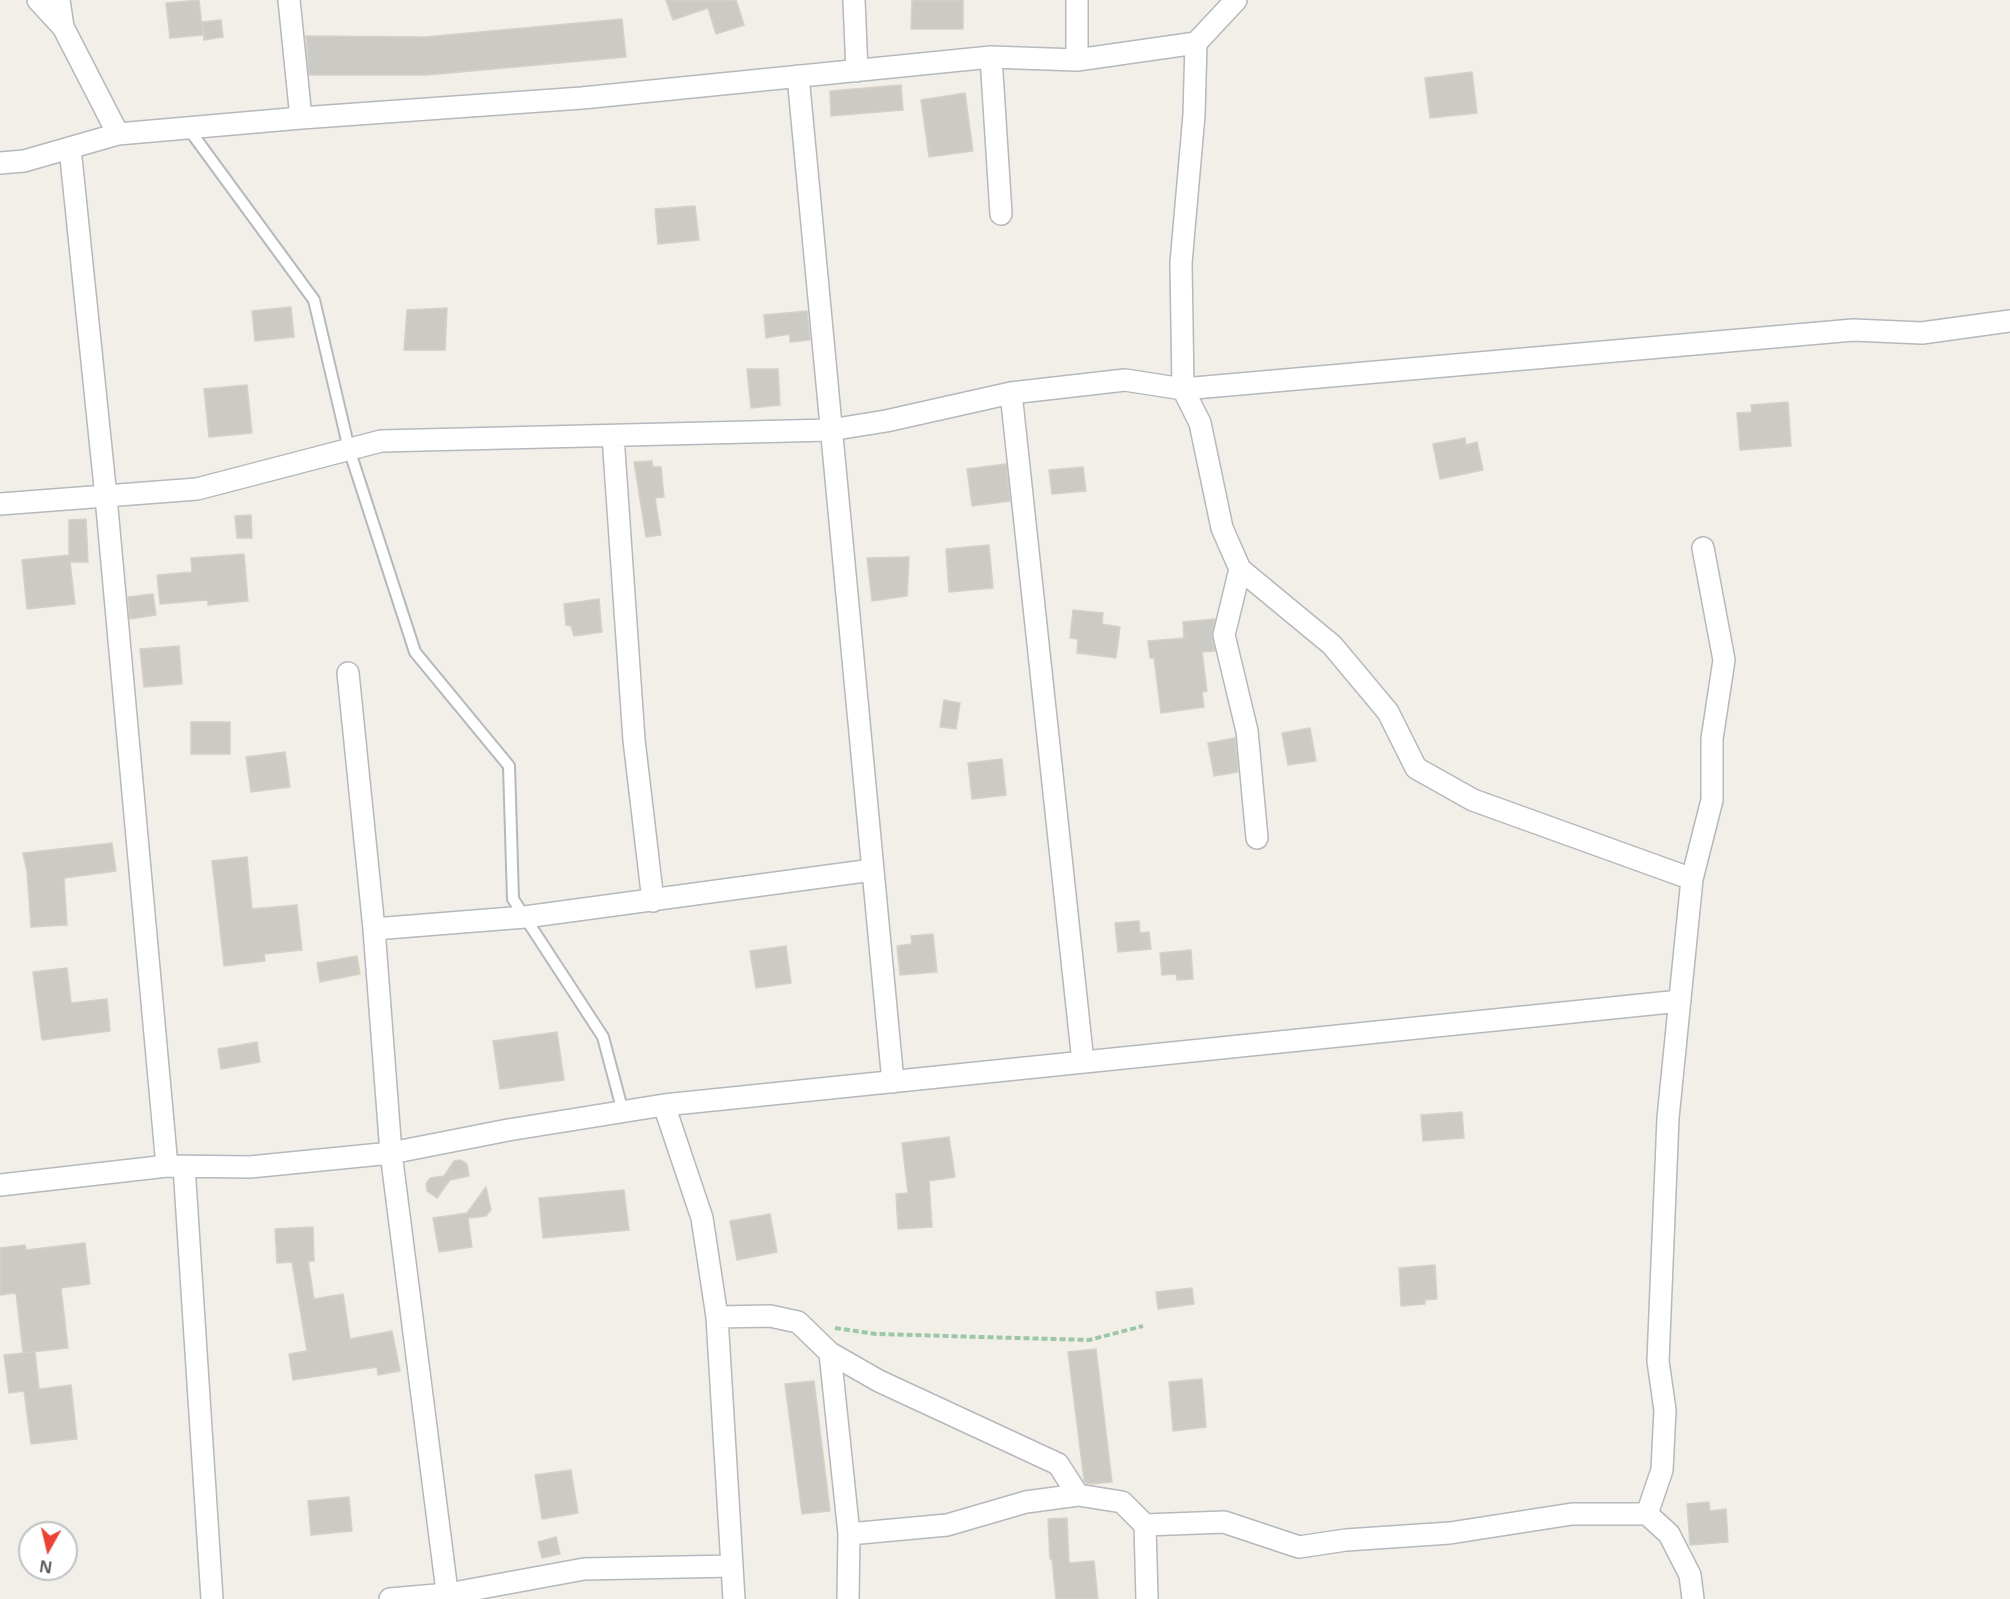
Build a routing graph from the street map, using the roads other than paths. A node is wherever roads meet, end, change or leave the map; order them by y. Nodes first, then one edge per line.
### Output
1 (38, 0) edge
2 (60, 0) edge
3 (289, 0) edge
4 (854, 0) edge
5 (1077, 0) edge
6 (1236, 0) edge
7 (63, 27) junction
8 (1196, 43) junction
9 (991, 57) junction
10 (1077, 60) junction
11 (857, 71) junction
12 (798, 76) junction
13 (301, 118) junction
14 (188, 128) junction
15 (118, 134) junction
16 (70, 148) junction
17 (0, 163) edge
18 (1001, 214) dead end
19 (2010, 321) edge
20 (1183, 389) junction
21 (1011, 393) junction
22 (830, 430) junction
23 (613, 436) junction
24 (349, 449) junction
25 (106, 497) junction
26 (0, 504) edge
27 (1703, 548) dead end
28 (1240, 569) junction
29 (348, 673) dead end
30 (1257, 838) dead end
31 (872, 870) junction
32 (1692, 879) junction
33 (653, 901) junction
34 (525, 917) junction
35 (374, 928) junction
36 (1680, 1000) junction
37 (1083, 1062) junction
38 (892, 1082) junction
39 (664, 1105) junction
40 (623, 1112) junction
41 (391, 1153) junction
42 (176, 1166) junction
43 (0, 1185) edge
44 (717, 1317) junction
45 (830, 1353) junction
46 (1078, 1495) junction
47 (1647, 1514) junction
48 (1145, 1525) junction
49 (849, 1534) junction
50 (732, 1566) junction
51 (448, 1596) edge
52 (212, 1599) edge
53 (390, 1599) edge
54 (734, 1599) edge
55 (848, 1599) edge
56 (1147, 1599) edge
57 (1693, 1599) edge

1 - 7 street
2 - 7 street
3 - 13 street
4 - 11 street
5 - 10 street
6 - 8 street
7 - 15 street
8 - 10 street
8 - 20 street
9 - 10 street
9 - 11 street
9 - 18 street
11 - 12 street
12 - 13 street
12 - 22 street
13 - 14 street
14 - 15 street
14 - 24 lane
15 - 16 street
16 - 17 street
16 - 25 street
19 - 20 street
20 - 21 street
20 - 28 street
21 - 22 street
21 - 37 street
22 - 23 street
22 - 31 street
23 - 24 street
23 - 33 street
24 - 25 street
24 - 34 lane
25 - 26 street
25 - 42 street
27 - 32 street
28 - 30 street
28 - 32 street
29 - 35 street
31 - 33 street
31 - 38 street
32 - 36 street
33 - 34 street
34 - 35 street
34 - 40 lane
35 - 41 street
36 - 37 street
36 - 47 street
37 - 38 street
38 - 39 street
39 - 40 street
39 - 44 street
40 - 41 street
41 - 42 street
41 - 51 street
42 - 43 street
42 - 52 street
44 - 45 street
44 - 50 street
45 - 46 street
45 - 49 street
46 - 48 street
46 - 49 street
47 - 48 street
47 - 57 street
48 - 56 street
49 - 55 street
50 - 51 street
50 - 54 street
51 - 53 street

